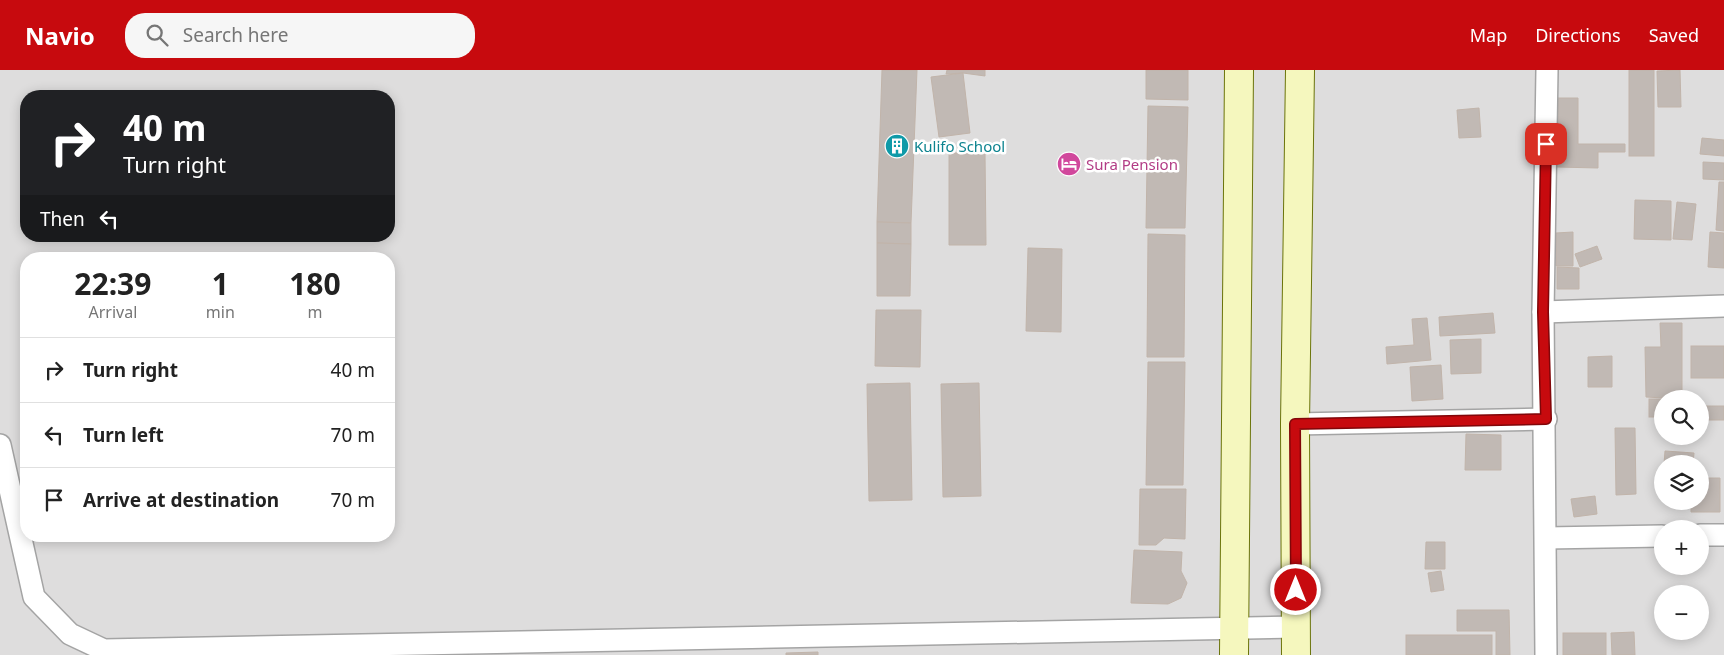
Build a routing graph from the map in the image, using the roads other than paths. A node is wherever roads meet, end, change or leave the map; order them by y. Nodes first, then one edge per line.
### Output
1 (1239, 70) edge
2 (1300, 70) edge
3 (1547, 70) edge
4 (1724, 306) edge
5 (1543, 312) junction
6 (1546, 419) junction
7 (1295, 424) junction
8 (0, 446) edge
9 (20, 535) edge
10 (1724, 535) edge
11 (1654, 536) edge
12 (1709, 536) edge
13 (1546, 538) junction
14 (22, 542) edge
15 (1234, 626) junction
16 (1296, 626) junction
17 (101, 653) edge
18 (1234, 655) edge
19 (1296, 655) edge
20 (1546, 655) edge

1 - 15 main road
2 - 7 main road
3 - 5 street
4 - 5 street
5 - 6 street
6 - 7 street
6 - 13 street
7 - 16 main road
8 - 9 street
10 - 12 street
11 - 13 street
13 - 20 street
14 - 17 street
15 - 16 street
15 - 17 street
15 - 18 main road
16 - 19 main road

